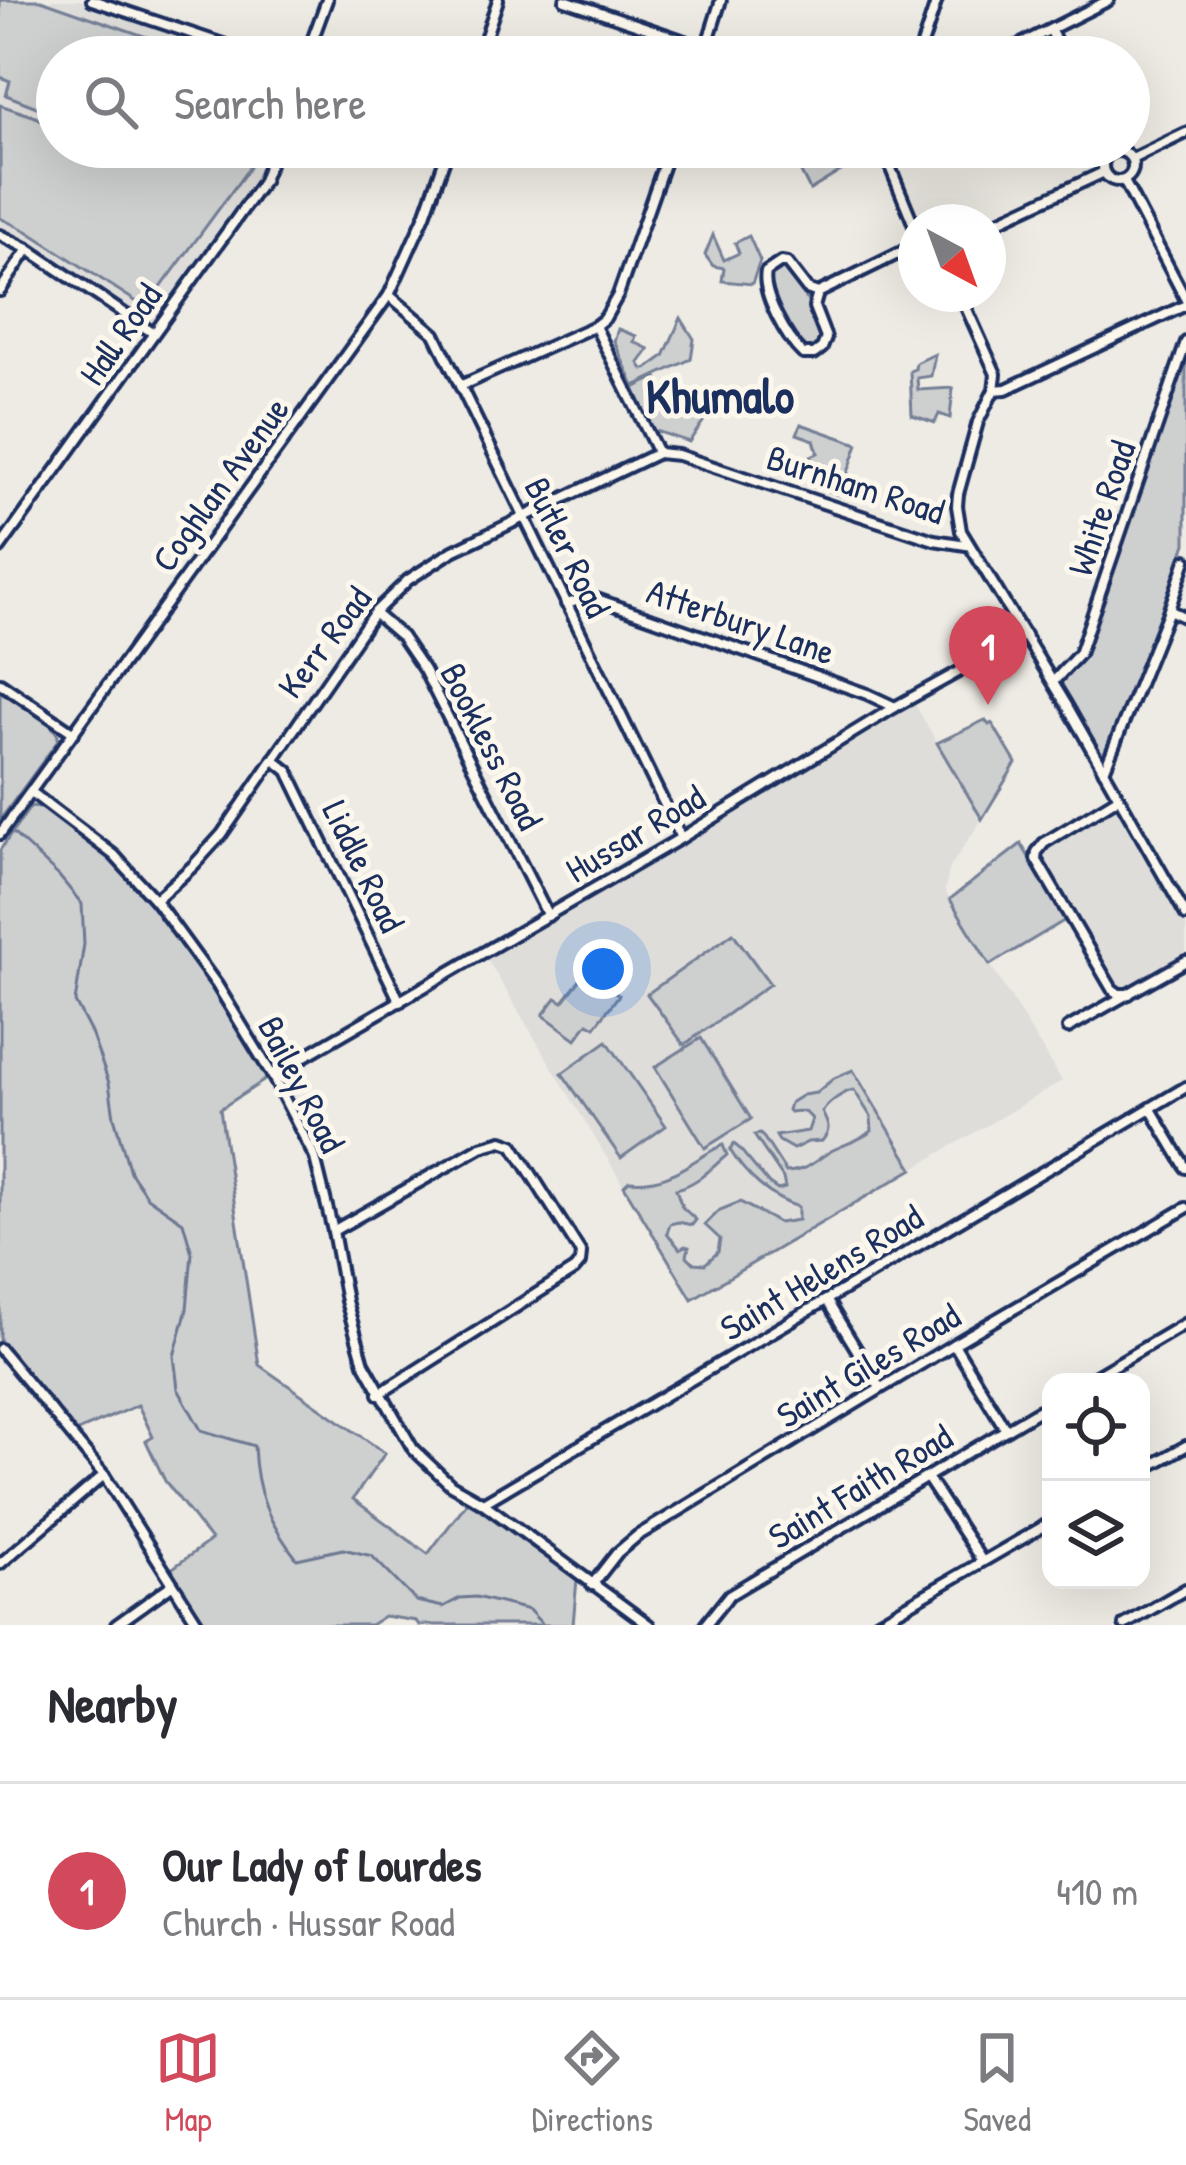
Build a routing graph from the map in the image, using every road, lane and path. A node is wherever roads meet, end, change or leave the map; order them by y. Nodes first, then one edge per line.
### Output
1 (92, 0) edge
2 (328, 0) edge
3 (498, 0) edge
4 (565, 0) edge
5 (722, 0) edge
6 (938, 0) edge
7 (1108, 0) edge
8 (1051, 31) junction
9 (199, 36) edge
10 (314, 36) edge
11 (486, 36) edge
12 (662, 36) edge
13 (710, 36) edge
14 (925, 36) edge
15 (1040, 36) edge
16 (1054, 36) edge
17 (1186, 133) edge
18 (1150, 150) edge
19 (269, 168) edge
20 (442, 168) edge
21 (663, 168) edge
22 (891, 168) edge
23 (1103, 168) edge
24 (1133, 168) edge
25 (1104, 172) junction
26 (1124, 181) junction
27 (905, 204) edge
28 (1006, 218) edge
29 (0, 235) edge
30 (28, 249) junction
31 (898, 253) edge
32 (0, 291) edge
33 (818, 293) junction
34 (389, 295) junction
35 (1186, 303) edge
36 (968, 312) edge
37 (595, 326) junction
38 (153, 333) junction
39 (1186, 342) edge
40 (460, 386) junction
41 (994, 390) junction
42 (658, 453) junction
43 (523, 518) junction
44 (967, 545) junction
45 (0, 548) edge
46 (1186, 560) edge
47 (566, 604) junction
48 (1169, 610) junction
49 (374, 613) junction
50 (1185, 619) edge
51 (1025, 635) junction
52 (1053, 682) junction
53 (0, 683) edge
54 (895, 707) junction
55 (74, 734) junction
56 (273, 759) junction
57 (1103, 772) junction
58 (31, 792) junction
59 (1118, 797) junction
60 (0, 835) edge
61 (681, 838) junction
62 (155, 900) junction
63 (1186, 914) edge
64 (548, 916) junction
65 (1186, 961) edge
66 (1129, 994) junction
67 (400, 1002) junction
68 (1069, 1028) dead end
69 (272, 1075) junction
70 (1186, 1087) edge
71 (1151, 1109) junction
72 (1186, 1168) edge
73 (1186, 1208) edge
74 (333, 1231) junction
75 (826, 1301) junction
76 (1186, 1323) edge
77 (954, 1344) junction
78 (0, 1348) edge
79 (1101, 1373) edge
80 (880, 1388) junction
81 (380, 1394) junction
82 (1042, 1408) edge
83 (1006, 1430) junction
84 (1186, 1446) edge
85 (1150, 1466) edge
86 (104, 1475) junction
87 (928, 1479) junction
88 (483, 1503) junction
89 (1042, 1527) edge
90 (982, 1561) junction
91 (0, 1564) edge
92 (173, 1584) junction
93 (592, 1585) junction
94 (1186, 1589) edge
95 (116, 1625) edge
96 (200, 1625) edge
97 (649, 1625) edge
98 (705, 1625) edge
99 (873, 1625) edge
100 (1124, 1625) edge

1 - 9 street
2 - 10 street
3 - 11 street
4 - 12 street
5 - 13 street
6 - 14 street
7 - 8 street
8 - 15 street
8 - 16 street
17 - 18 street
19 - 38 street, Hall Road
20 - 34 street, Coghlan Avenue
21 - 37 street
22 - 27 street
23 - 25 street
24 - 26 street
25 - 26 street
25 - 28 street
26 - 35 street
29 - 30 street
30 - 32 street
30 - 38 street
31 - 33 street
33 - 33 street
34 - 40 street, Butler Road
34 - 55 street, Coghlan Avenue
35 - 41 street
36 - 41 street
37 - 40 street
37 - 42 street
38 - 45 street, Hall Road
39 - 52 street, White Road
40 - 43 street, Butler Road
41 - 44 street
42 - 43 street, Kerr Road
42 - 44 street, Burnham Road
43 - 47 street, Butler Road
43 - 49 street, Kerr Road
44 - 51 street
46 - 48 street
47 - 54 street, Atterbury Lane
47 - 61 street, Butler Road
48 - 50 street
48 - 57 street
49 - 56 street, Kerr Road
49 - 64 street, Bookless Road
51 - 52 street
51 - 54 street, Hussar Road
52 - 57 street
53 - 55 street
54 - 61 street, Hussar Road
55 - 58 street, Coghlan Avenue
56 - 62 street, Kerr Road
56 - 67 street, Liddle Road
57 - 59 street
58 - 60 street, Coghlan Avenue
58 - 62 street, Bailey Road
59 - 63 street
59 - 66 street
61 - 64 street, Hussar Road
62 - 69 street, Bailey Road
64 - 67 street, Hussar Road
65 - 66 street
66 - 68 street
67 - 69 street, Hussar Road
69 - 74 street, Bailey Road
70 - 71 street, Saint Helens Road
71 - 72 street
71 - 75 street, Saint Helens Road
73 - 77 street, Saint Giles Road
74 - 81 street, Bailey Road
74 - 81 street
75 - 80 street
75 - 88 street, Saint Helens Road
76 - 79 street
77 - 80 street, Saint Giles Road
77 - 83 street
78 - 86 street
80 - 93 street, Saint Giles Road
81 - 88 street, Bailey Road
82 - 83 street, Saint Faith Road
83 - 87 street, Saint Faith Road
84 - 85 street
86 - 91 street
86 - 92 street
87 - 90 street
87 - 98 street, Saint Faith Road
88 - 93 street, Bailey Road
89 - 90 street
90 - 99 street
92 - 95 street
92 - 96 street
93 - 97 street, Bailey Road
94 - 100 street

